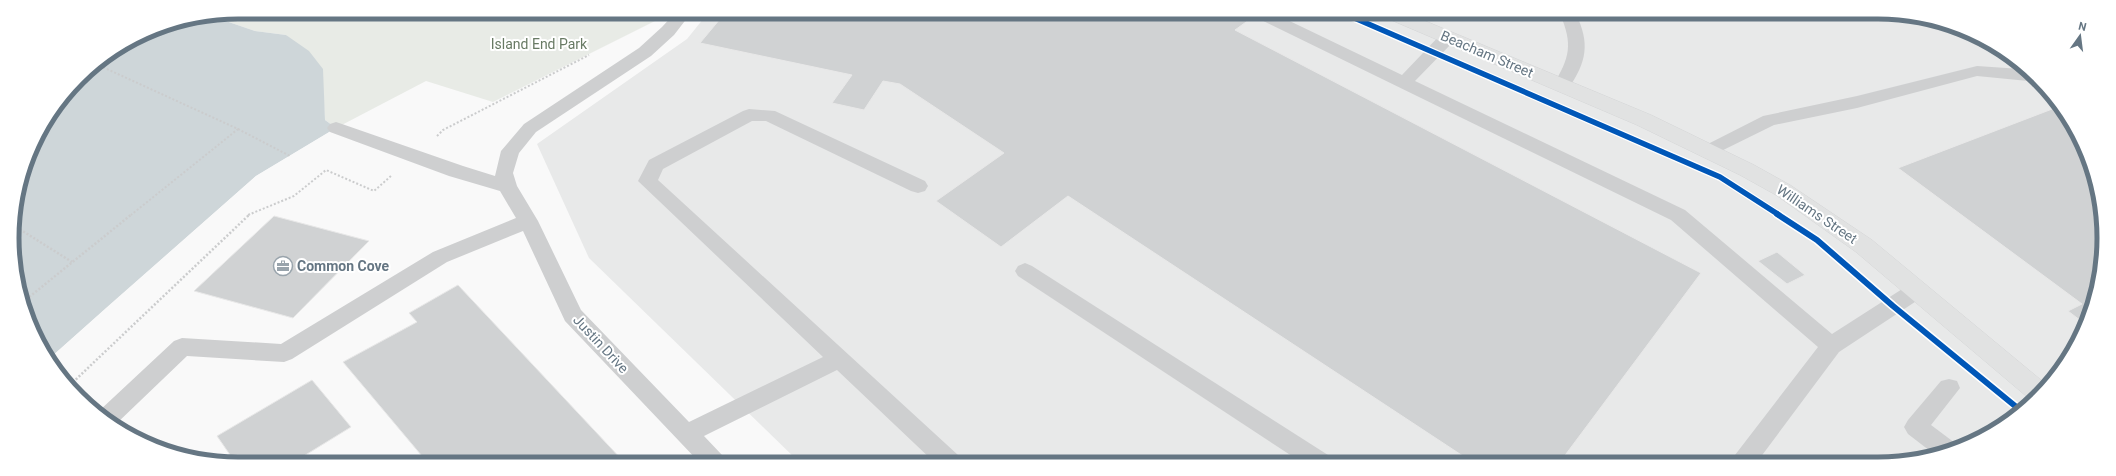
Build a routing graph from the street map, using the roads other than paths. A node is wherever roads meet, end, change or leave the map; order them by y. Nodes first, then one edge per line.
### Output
1 (677, 19) edge
2 (1271, 19) edge
3 (1404, 19) edge
4 (1570, 19) edge
5 (1448, 37) junction
6 (2024, 75) edge
7 (1404, 83) junction
8 (1562, 84) junction
9 (336, 128) dead end
10 (1709, 151) junction
11 (507, 186) junction
12 (918, 186) dead end
13 (528, 221) junction
14 (1025, 271) dead end
15 (1917, 290) junction
16 (1831, 346) junction
17 (839, 359) junction
18 (1949, 388) dead end
19 (2036, 390) edge
20 (110, 415) edge
21 (686, 434) junction
22 (1943, 447) edge
23 (709, 457) edge
24 (945, 457) edge
25 (1312, 457) edge
26 (1747, 457) edge

1 - 11 lane, Justin Drive
2 - 7 lane
3 - 5 main road, Beacham Street
4 - 8 lane
5 - 7 lane
5 - 8 main road, Beacham Street
6 - 10 lane
7 - 16 lane
8 - 10 main road, Williams Street
9 - 11 lane
10 - 15 main road, Williams Street
11 - 13 lane, Justin Drive
12 - 17 lane
13 - 20 lane
13 - 21 lane, Justin Drive
14 - 25 lane
15 - 16 lane
15 - 19 main road, Williams Street
16 - 26 lane
17 - 21 lane
17 - 24 lane
18 - 22 lane
21 - 23 lane, Justin Drive

